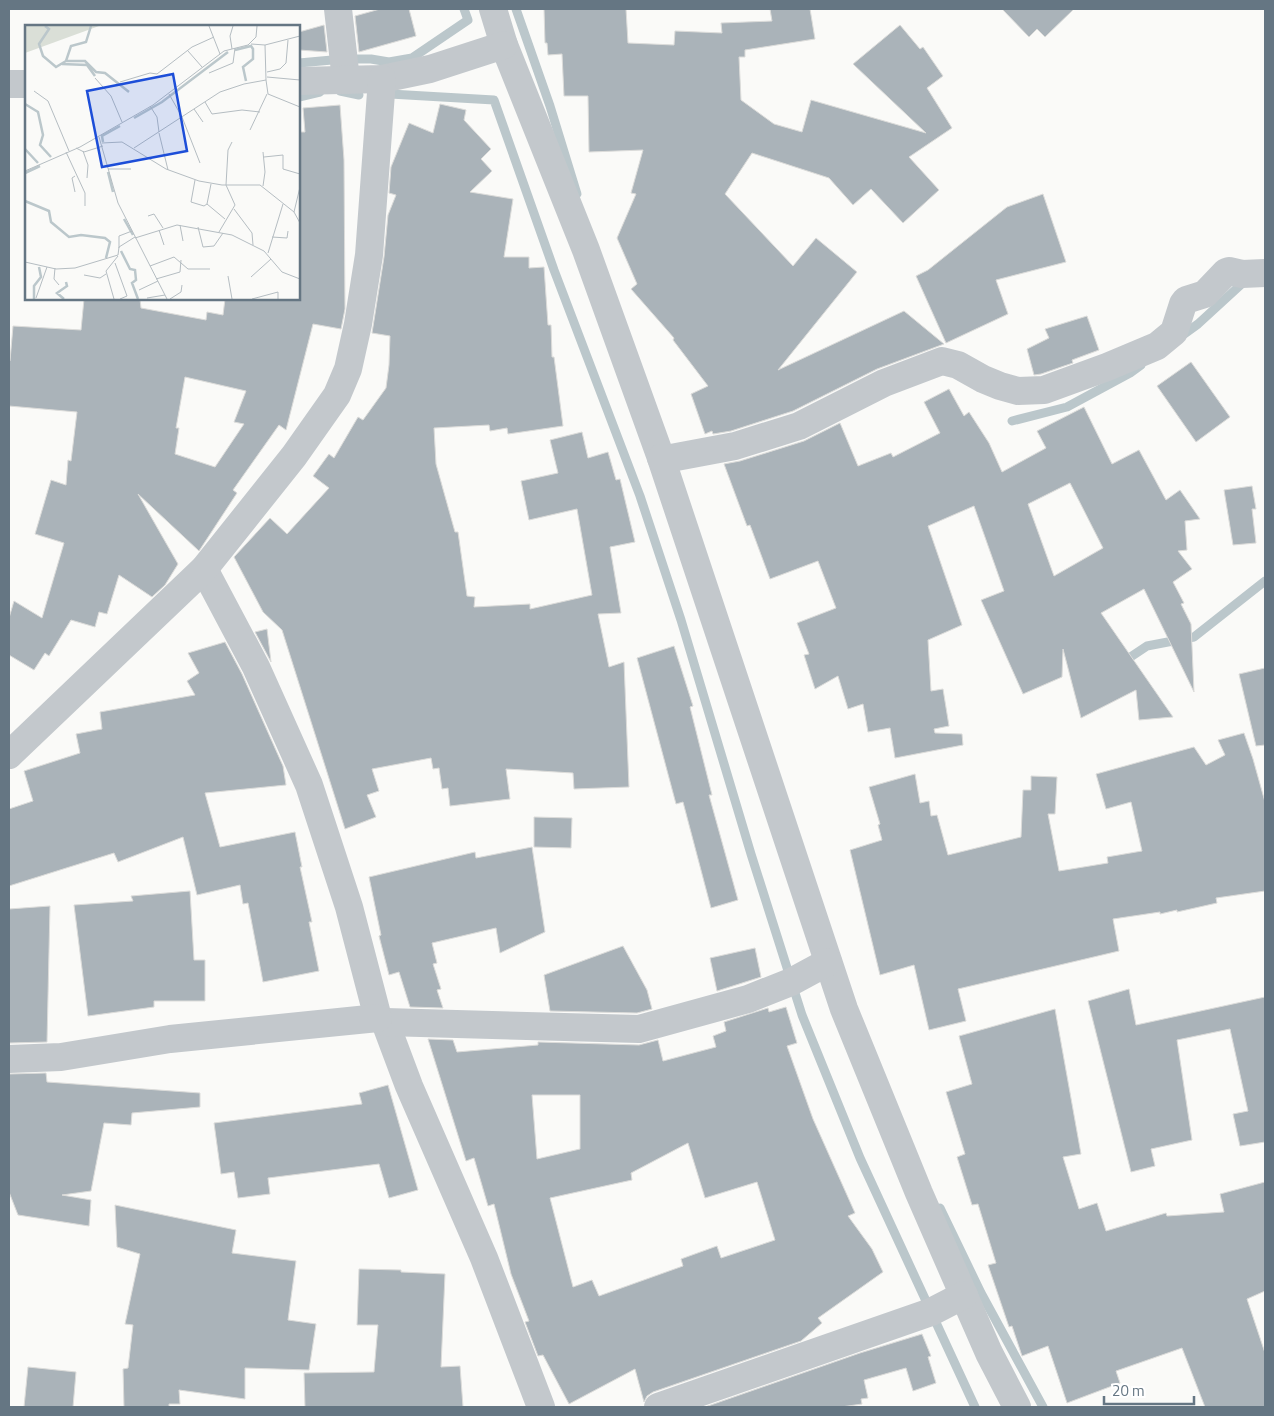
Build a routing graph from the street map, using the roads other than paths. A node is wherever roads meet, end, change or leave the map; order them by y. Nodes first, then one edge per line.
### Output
1 (338, 9) edge
2 (493, 9) edge
3 (504, 45) junction
4 (382, 79) junction
5 (346, 80) junction
6 (300, 81) edge
7 (9, 84) edge
8 (25, 84) edge
9 (1265, 273) edge
10 (661, 458) junction
11 (204, 569) junction
12 (9, 755) edge
13 (828, 962) junction
14 (382, 1020) junction
15 (9, 1059) edge
16 (964, 1295) junction
17 (541, 1407) edge
18 (658, 1407) edge
19 (1017, 1407) edge

1 - 5 street
2 - 3 street
3 - 4 street
3 - 10 street
4 - 5 street
4 - 11 street
5 - 6 street
7 - 8 street
9 - 10 street
10 - 13 street
11 - 12 street
11 - 14 street
13 - 14 street
13 - 16 street
14 - 15 street
14 - 17 street
16 - 18 street
16 - 19 street

